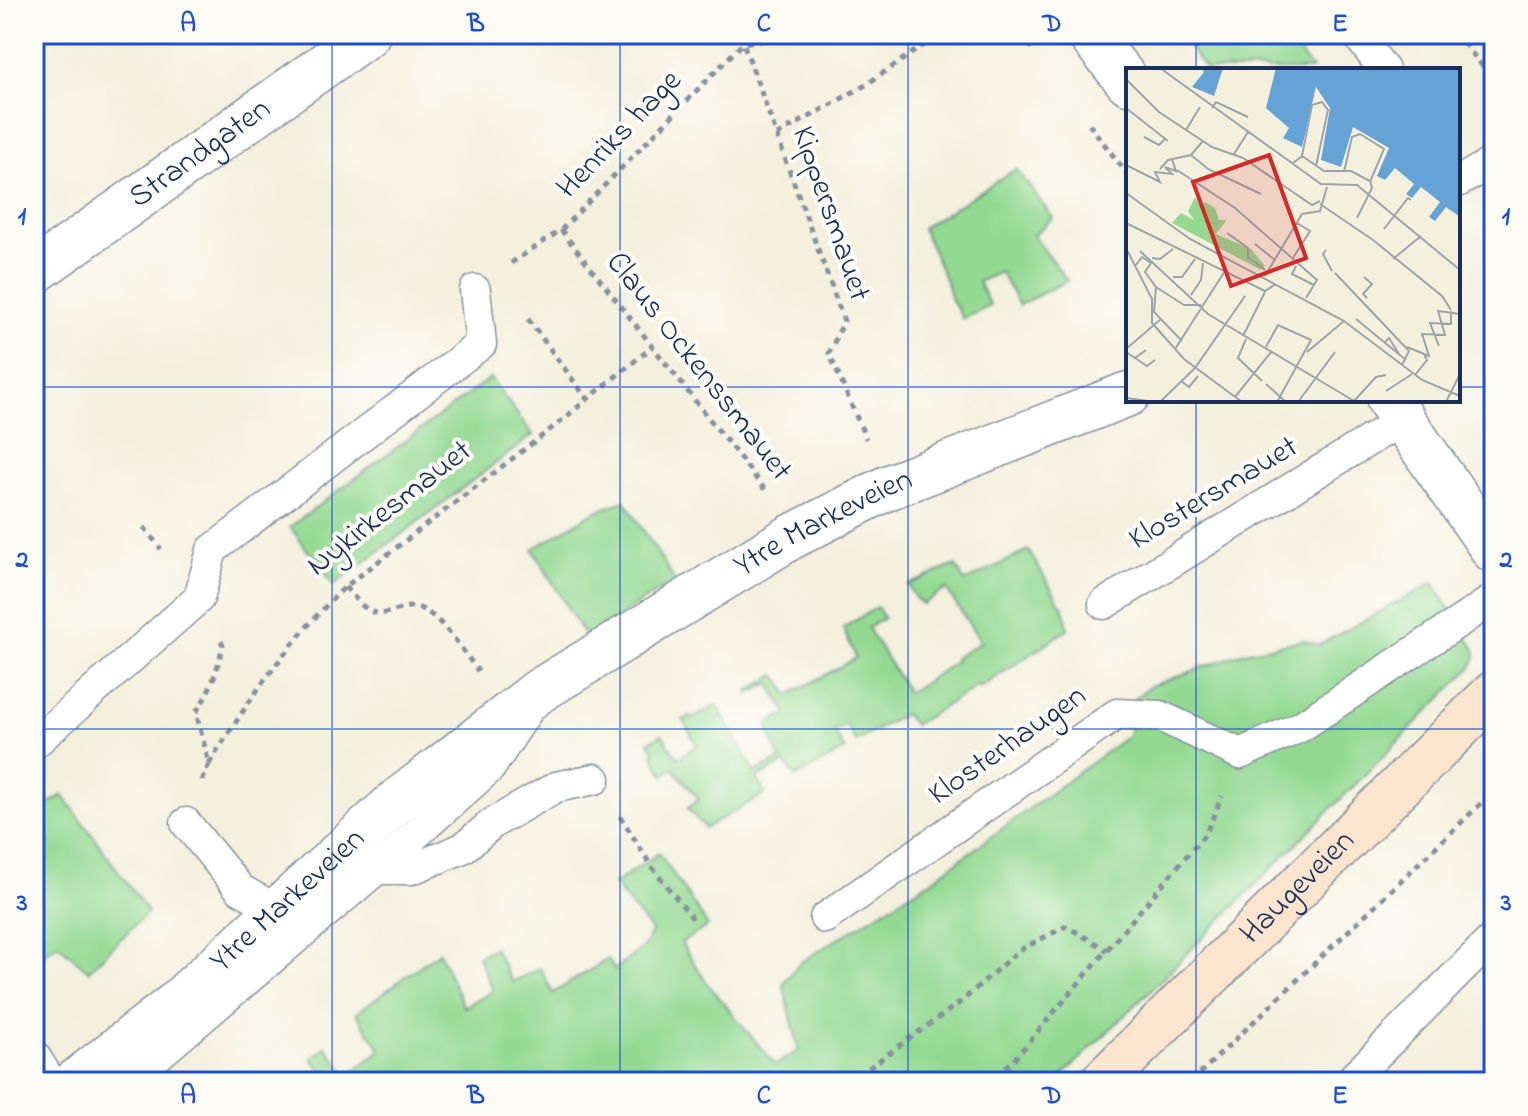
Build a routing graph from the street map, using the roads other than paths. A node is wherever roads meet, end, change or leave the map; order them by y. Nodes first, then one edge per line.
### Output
1 (368, 34) edge
2 (1089, 34) edge
3 (1357, 34) edge
4 (1382, 68) edge
5 (1126, 80) edge
6 (1494, 161) edge
7 (1460, 176) edge
8 (34, 272) edge
9 (475, 290) dead end
10 (1126, 395) edge
11 (1395, 410) edge
12 (1494, 551) edge
13 (1492, 600) dead end
14 (1104, 604) dead end
15 (1494, 693) edge
16 (525, 702) junction
17 (34, 744) edge
18 (595, 779) road end
19 (186, 823) dead end
20 (377, 869) junction
21 (279, 911) junction
22 (825, 918) dead end
23 (1494, 937) edge
24 (34, 1055) edge
25 (51, 1082) edge
26 (75, 1082) edge
27 (127, 1082) edge
28 (1102, 1082) edge
29 (1349, 1082) edge

1 - 8 street, Strandgaten
2 - 5 street
3 - 4 lane
6 - 7 lane
9 - 17 lane
10 - 16 street, Ytre Markeveien
11 - 12 street
11 - 14 lane, Klostersmauet
13 - 22 lane, Klosterhaugen
15 - 28 main road, Haugeveien
16 - 20 lane, Ytre Markeveien
16 - 21 street, Ytre Markeveien
18 - 20 lane, Ytre Markeveien
19 - 21 lane
20 - 27 lane, Ytre Markeveien
21 - 26 street, Ytre Markeveien
23 - 29 lane
24 - 25 lane

